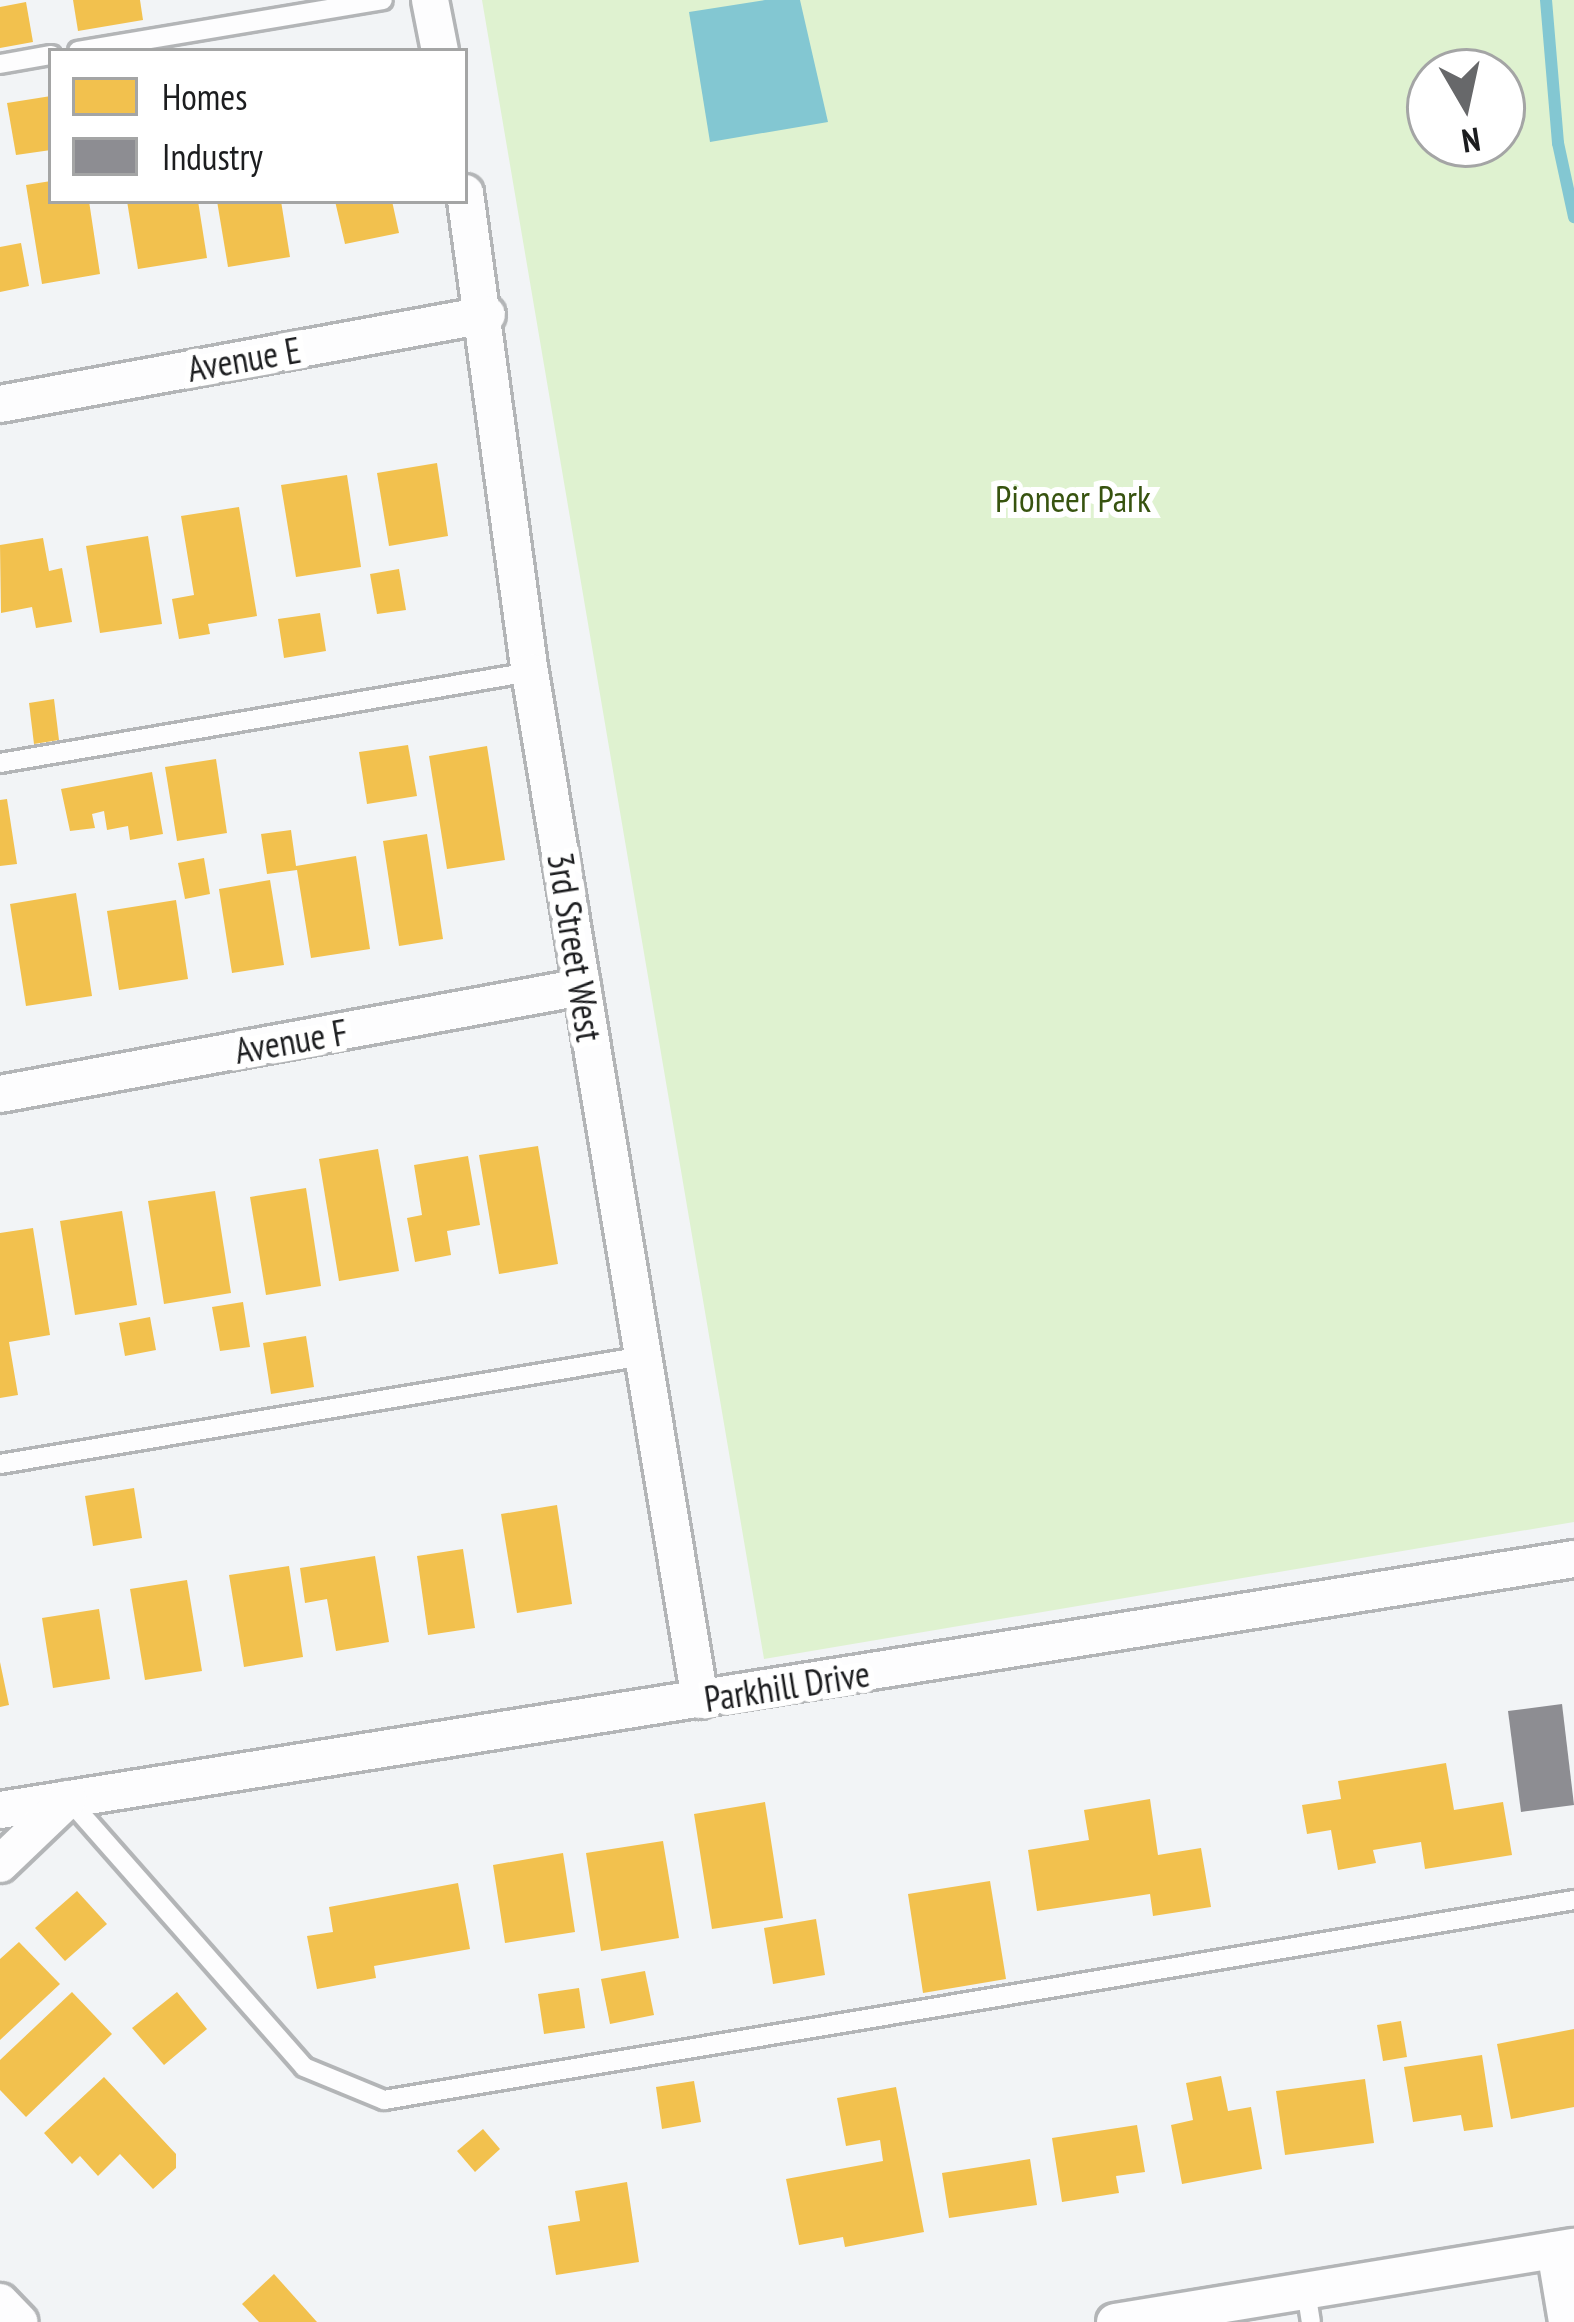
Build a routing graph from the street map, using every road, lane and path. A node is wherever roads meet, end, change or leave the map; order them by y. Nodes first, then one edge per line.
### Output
1 (383, 0) edge
2 (430, 0) edge
3 (96, 48) edge
4 (439, 48) edge
5 (48, 56) edge
6 (0, 64) edge
7 (467, 204) edge
8 (487, 315) junction
9 (0, 404) edge
10 (530, 672) junction
11 (0, 763) edge
12 (582, 988) junction
13 (0, 1094) edge
14 (643, 1356) junction
15 (0, 1464) edge
16 (1574, 1558) edge
17 (700, 1700) junction
18 (68, 1799) junction
19 (0, 1810) edge
20 (0, 1864) edge
21 (1574, 1900) edge
22 (1565, 2248) edge
23 (0, 2302) edge
24 (1308, 2306) edge
25 (20, 2322) edge
26 (1114, 2322) edge
27 (1567, 2322) edge

1 - 3 lane
2 - 4 street
5 - 6 lane
7 - 8 street, 3rd Street West
8 - 9 street, Avenue E
8 - 10 street, 3rd Street West
10 - 11 lane
10 - 12 street, 3rd Street West
12 - 13 street, Avenue F
12 - 14 street, 3rd Street West
14 - 15 lane
14 - 17 street, 3rd Street West
16 - 17 street, Parkhill Drive
17 - 18 street, Parkhill Drive
18 - 19 street, Parkhill Drive
18 - 20 street
18 - 21 lane
22 - 24 street
22 - 27 street
23 - 25 street
24 - 26 street

